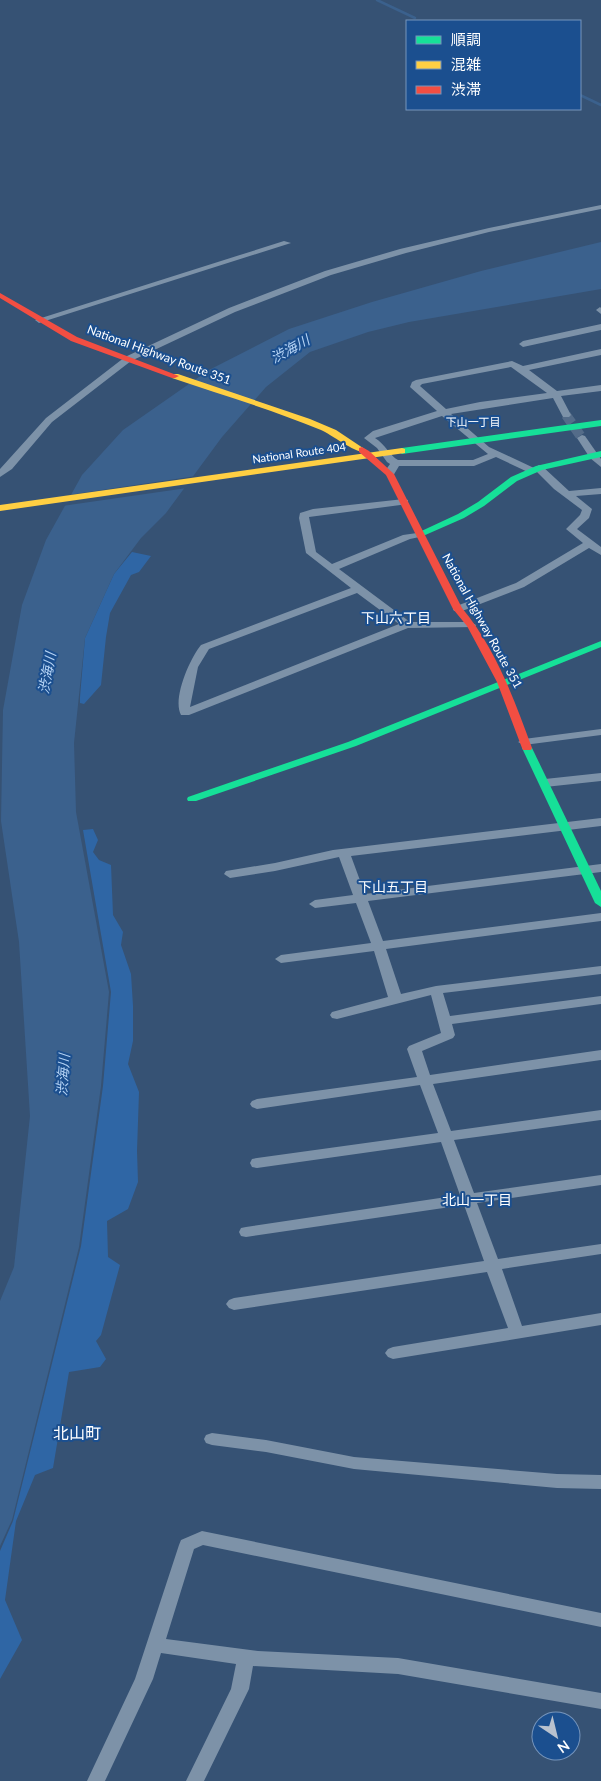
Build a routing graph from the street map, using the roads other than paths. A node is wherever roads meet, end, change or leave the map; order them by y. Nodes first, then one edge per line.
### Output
1 (601, 207) edge
2 (286, 243) dead end
3 (0, 295) edge
4 (39, 320) junction
5 (601, 327) edge
6 (523, 344) dead end
7 (601, 352) edge
8 (132, 361) junction
9 (522, 369) junction
10 (601, 388) edge
11 (556, 395) junction
12 (444, 412) junction
13 (566, 415) tunnel mouth
14 (601, 423) edge
15 (582, 438) tunnel mouth
16 (495, 454) junction
17 (598, 458) edge
18 (396, 463) junction
19 (536, 470) junction
20 (0, 474) edge
21 (390, 474) junction
22 (601, 491) edge
23 (567, 494) junction
24 (404, 502) junction
25 (0, 508) edge
26 (420, 534) junction
27 (589, 544) junction
28 (601, 552) edge
29 (332, 568) junction
30 (358, 589) junction
31 (458, 609) junction
32 (407, 625) junction
33 (471, 626) junction
34 (601, 644) edge
35 (502, 682) junction
36 (601, 732) edge
37 (524, 742) junction
38 (601, 776) edge
39 (544, 783) junction
40 (192, 799) dead end
41 (601, 822) edge
42 (565, 826) junction
43 (344, 854) junction
44 (601, 868) edge
45 (586, 870) junction
46 (230, 874) dead end
47 (362, 899) junction
48 (601, 903) edge
49 (315, 904) dead end
50 (601, 917) edge
51 (379, 947) junction
52 (282, 959) dead end
53 (601, 970) edge
54 (436, 990) junction
55 (396, 1000) junction
56 (601, 1000) edge
57 (336, 1015) dead end
58 (444, 1021) junction
59 (601, 1055) edge
60 (424, 1080) junction
61 (257, 1104) dead end
62 (601, 1115) edge
63 (445, 1136) junction
64 (257, 1163) dead end
65 (601, 1180) edge
66 (469, 1200) junction
67 (246, 1232) dead end
68 (601, 1248) edge
69 (492, 1265) junction
70 (234, 1304) dead end
71 (601, 1319) edge
72 (516, 1332) junction
73 (392, 1353) dead end
74 (212, 1438) dead end
75 (601, 1482) edge
76 (601, 1620) edge
77 (156, 1645) junction
78 (246, 1658) junction
79 (601, 1701) edge
80 (96, 1781) edge
81 (194, 1781) edge

1 - 8 street
2 - 4 street
3 - 4 main road, National Highway Route 351
4 - 8 main road, National Highway Route 351
5 - 6 street
7 - 9 street
8 - 20 street
8 - 21 main road, National Highway Route 351
9 - 11 street
9 - 12 street
10 - 11 street
11 - 12 street
11 - 13 street
12 - 16 street
12 - 18 street
14 - 25 main road, National Route 404
15 - 17 street
16 - 18 street
16 - 19 street
17 - 19 main road
18 - 21 street
19 - 23 street
19 - 26 main road
21 - 24 main road, National Highway Route 351
22 - 23 street
23 - 27 street
24 - 26 main road, National Highway Route 351
24 - 29 street
26 - 29 street
26 - 31 main road, National Highway Route 351
27 - 28 street
27 - 31 street
29 - 30 street
30 - 32 street
30 - 32 street
31 - 33 main road, National Highway Route 351
32 - 33 street
33 - 35 main road, National Highway Route 351
34 - 35 main road
35 - 37 main road, National Highway Route 351
35 - 40 main road
36 - 37 street
37 - 39 main road, National Highway Route 351
38 - 39 street
39 - 42 main road, National Highway Route 351
41 - 42 street
42 - 43 street
42 - 45 main road, National Highway Route 351
43 - 46 street
43 - 47 street
44 - 45 street
45 - 47 street
45 - 48 main road, National Highway Route 351
47 - 49 street
47 - 51 street
50 - 51 street
51 - 52 street
51 - 55 street
53 - 54 street
54 - 55 street
54 - 58 street
55 - 57 street
56 - 58 street
58 - 60 street
59 - 60 street
60 - 61 street
60 - 63 street
62 - 63 street
63 - 64 street
63 - 66 street
65 - 66 street
66 - 67 street
66 - 69 street
68 - 69 street
69 - 70 street
69 - 72 street
71 - 72 street
72 - 73 street
74 - 75 street
76 - 77 street
77 - 78 street
77 - 80 street
78 - 79 street
78 - 81 street

